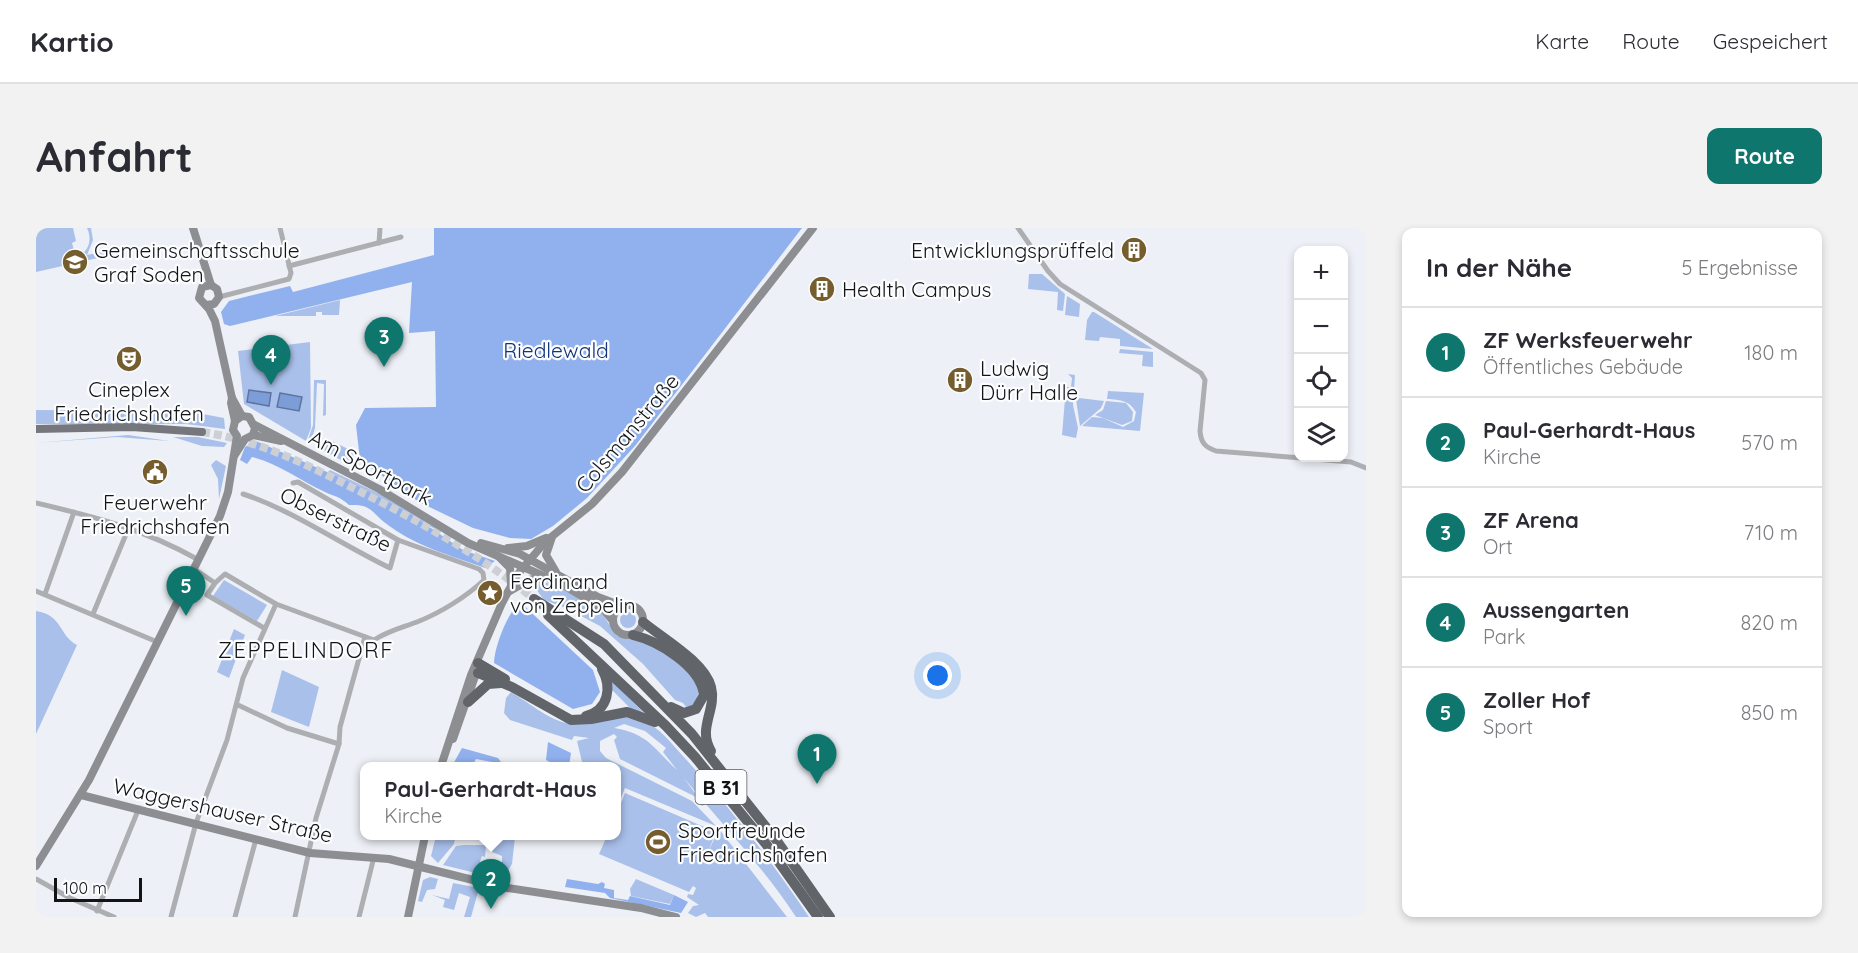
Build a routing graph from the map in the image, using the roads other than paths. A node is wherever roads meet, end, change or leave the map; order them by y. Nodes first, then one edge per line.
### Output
1 (193, 228) edge
2 (280, 228) edge
3 (380, 228) edge
4 (813, 228) edge
5 (1018, 228) edge
6 (401, 237) dead end
7 (380, 243) junction
8 (289, 266) junction
9 (207, 286) junction
10 (218, 297) junction
11 (206, 305) junction
12 (215, 321) junction
13 (239, 419) junction
14 (255, 425) junction
15 (36, 429) edge
16 (202, 432) tunnel mouth
17 (253, 435) junction
18 (241, 437) junction
19 (282, 441) junction
20 (1366, 468) edge
21 (293, 483) dead end
22 (243, 494) dead end
23 (36, 503) edge
24 (74, 512) junction
25 (129, 527) junction
26 (441, 527) junction
27 (553, 536) junction
28 (398, 540) junction
29 (503, 549) junction
30 (495, 553) junction
31 (197, 559) junction
32 (529, 559) junction
33 (523, 567) junction
34 (193, 568) junction
35 (557, 574) junction
36 (547, 577) junction
37 (214, 584) junction
38 (509, 589) junction
39 (36, 591) edge
40 (45, 594) junction
41 (276, 604) junction
42 (621, 606) junction
43 (93, 614) junction
44 (613, 621) junction
45 (643, 622) junction
46 (264, 628) junction
47 (633, 634) junction
48 (365, 637) junction
49 (155, 641) junction
50 (597, 661) junction
51 (476, 669) junction
52 (504, 683) junction
53 (650, 690) junction
54 (468, 702) junction
55 (238, 705) junction
56 (673, 733) junction
57 (339, 744) junction
58 (442, 762) edge
59 (442, 762) edge
60 (727, 776) junction
61 (81, 795) junction
62 (139, 808) junction
63 (196, 823) junction
64 (256, 839) junction
65 (424, 840) edge
66 (310, 853) junction
67 (374, 857) junction
68 (36, 866) edge
69 (418, 866) junction
70 (36, 879) edge
71 (98, 910) junction
72 (114, 917) edge
73 (171, 917) edge
74 (235, 917) edge
75 (294, 917) edge
76 (359, 917) edge
77 (408, 917) edge
78 (676, 917) edge
79 (818, 917) edge
80 (830, 917) edge

1 - 9 street
2 - 8 street
3 - 7 street
4 - 27 street, Colsmanstraße
5 - 20 street
6 - 7 street
7 - 8 street
8 - 10 street
9 - 10 street
9 - 11 street
10 - 11 street
10 - 12 street
11 - 12 street
12 - 13 street
13 - 14 street
13 - 18 street
14 - 17 street
14 - 19 street, Am Sportpark
15 - 16 main road
17 - 18 street
17 - 19 street, Am Sportpark
18 - 31 street
19 - 26 street, Am Sportpark
21 - 28 street
22 - 28 street, Obserstraße
23 - 24 street
24 - 25 street
24 - 40 street
25 - 31 street
25 - 43 street
26 - 29 street, Am Sportpark
26 - 30 street, Am Sportpark
27 - 29 street
27 - 32 street, Colsmanstraße
27 - 35 street
28 - 48 street
29 - 32 street, Am Sportpark
30 - 33 street, Am Sportpark
30 - 38 street
31 - 34 street
32 - 33 street, Colsmanstraße
32 - 35 street, Am Sportpark
33 - 36 street, Am Sportpark
33 - 38 street, Colsmanstraße
34 - 37 street
34 - 49 street
35 - 42 street, Am Sportpark
36 - 38 street
36 - 44 street, Am Sportpark
37 - 41 street
37 - 46 street
38 - 51 street, Colsmanstraße
39 - 40 street
40 - 43 street
41 - 46 street
41 - 48 street
42 - 44 street
42 - 45 street
43 - 49 street
44 - 47 street
45 - 47 street
45 - 60 highway
46 - 55 street
47 - 53 highway
48 - 57 street
49 - 61 street
50 - 51 highway
50 - 53 highway, B 31
50 - 56 highway, B 31
51 - 52 highway
51 - 54 street, Colsmanstraße
51 - 58 street, Colsmanstraße
52 - 54 highway
52 - 56 highway
53 - 60 highway, B 31
54 - 59 street, Colsmanstraße
55 - 57 street
55 - 63 street
56 - 79 highway, B 31
57 - 66 street
60 - 80 highway, B 31
61 - 62 street, Waggershauser Straße
61 - 68 street
62 - 63 street, Waggershauser Straße
62 - 71 street
63 - 64 street, Waggershauser Straße
63 - 73 street
64 - 66 street, Waggershauser Straße
64 - 74 street
65 - 69 street
66 - 67 street, Waggershauser Straße
66 - 75 street
67 - 69 street, Waggershauser Straße
67 - 76 street
69 - 77 street
69 - 78 street, Waggershauser Straße
70 - 71 street
71 - 72 street

